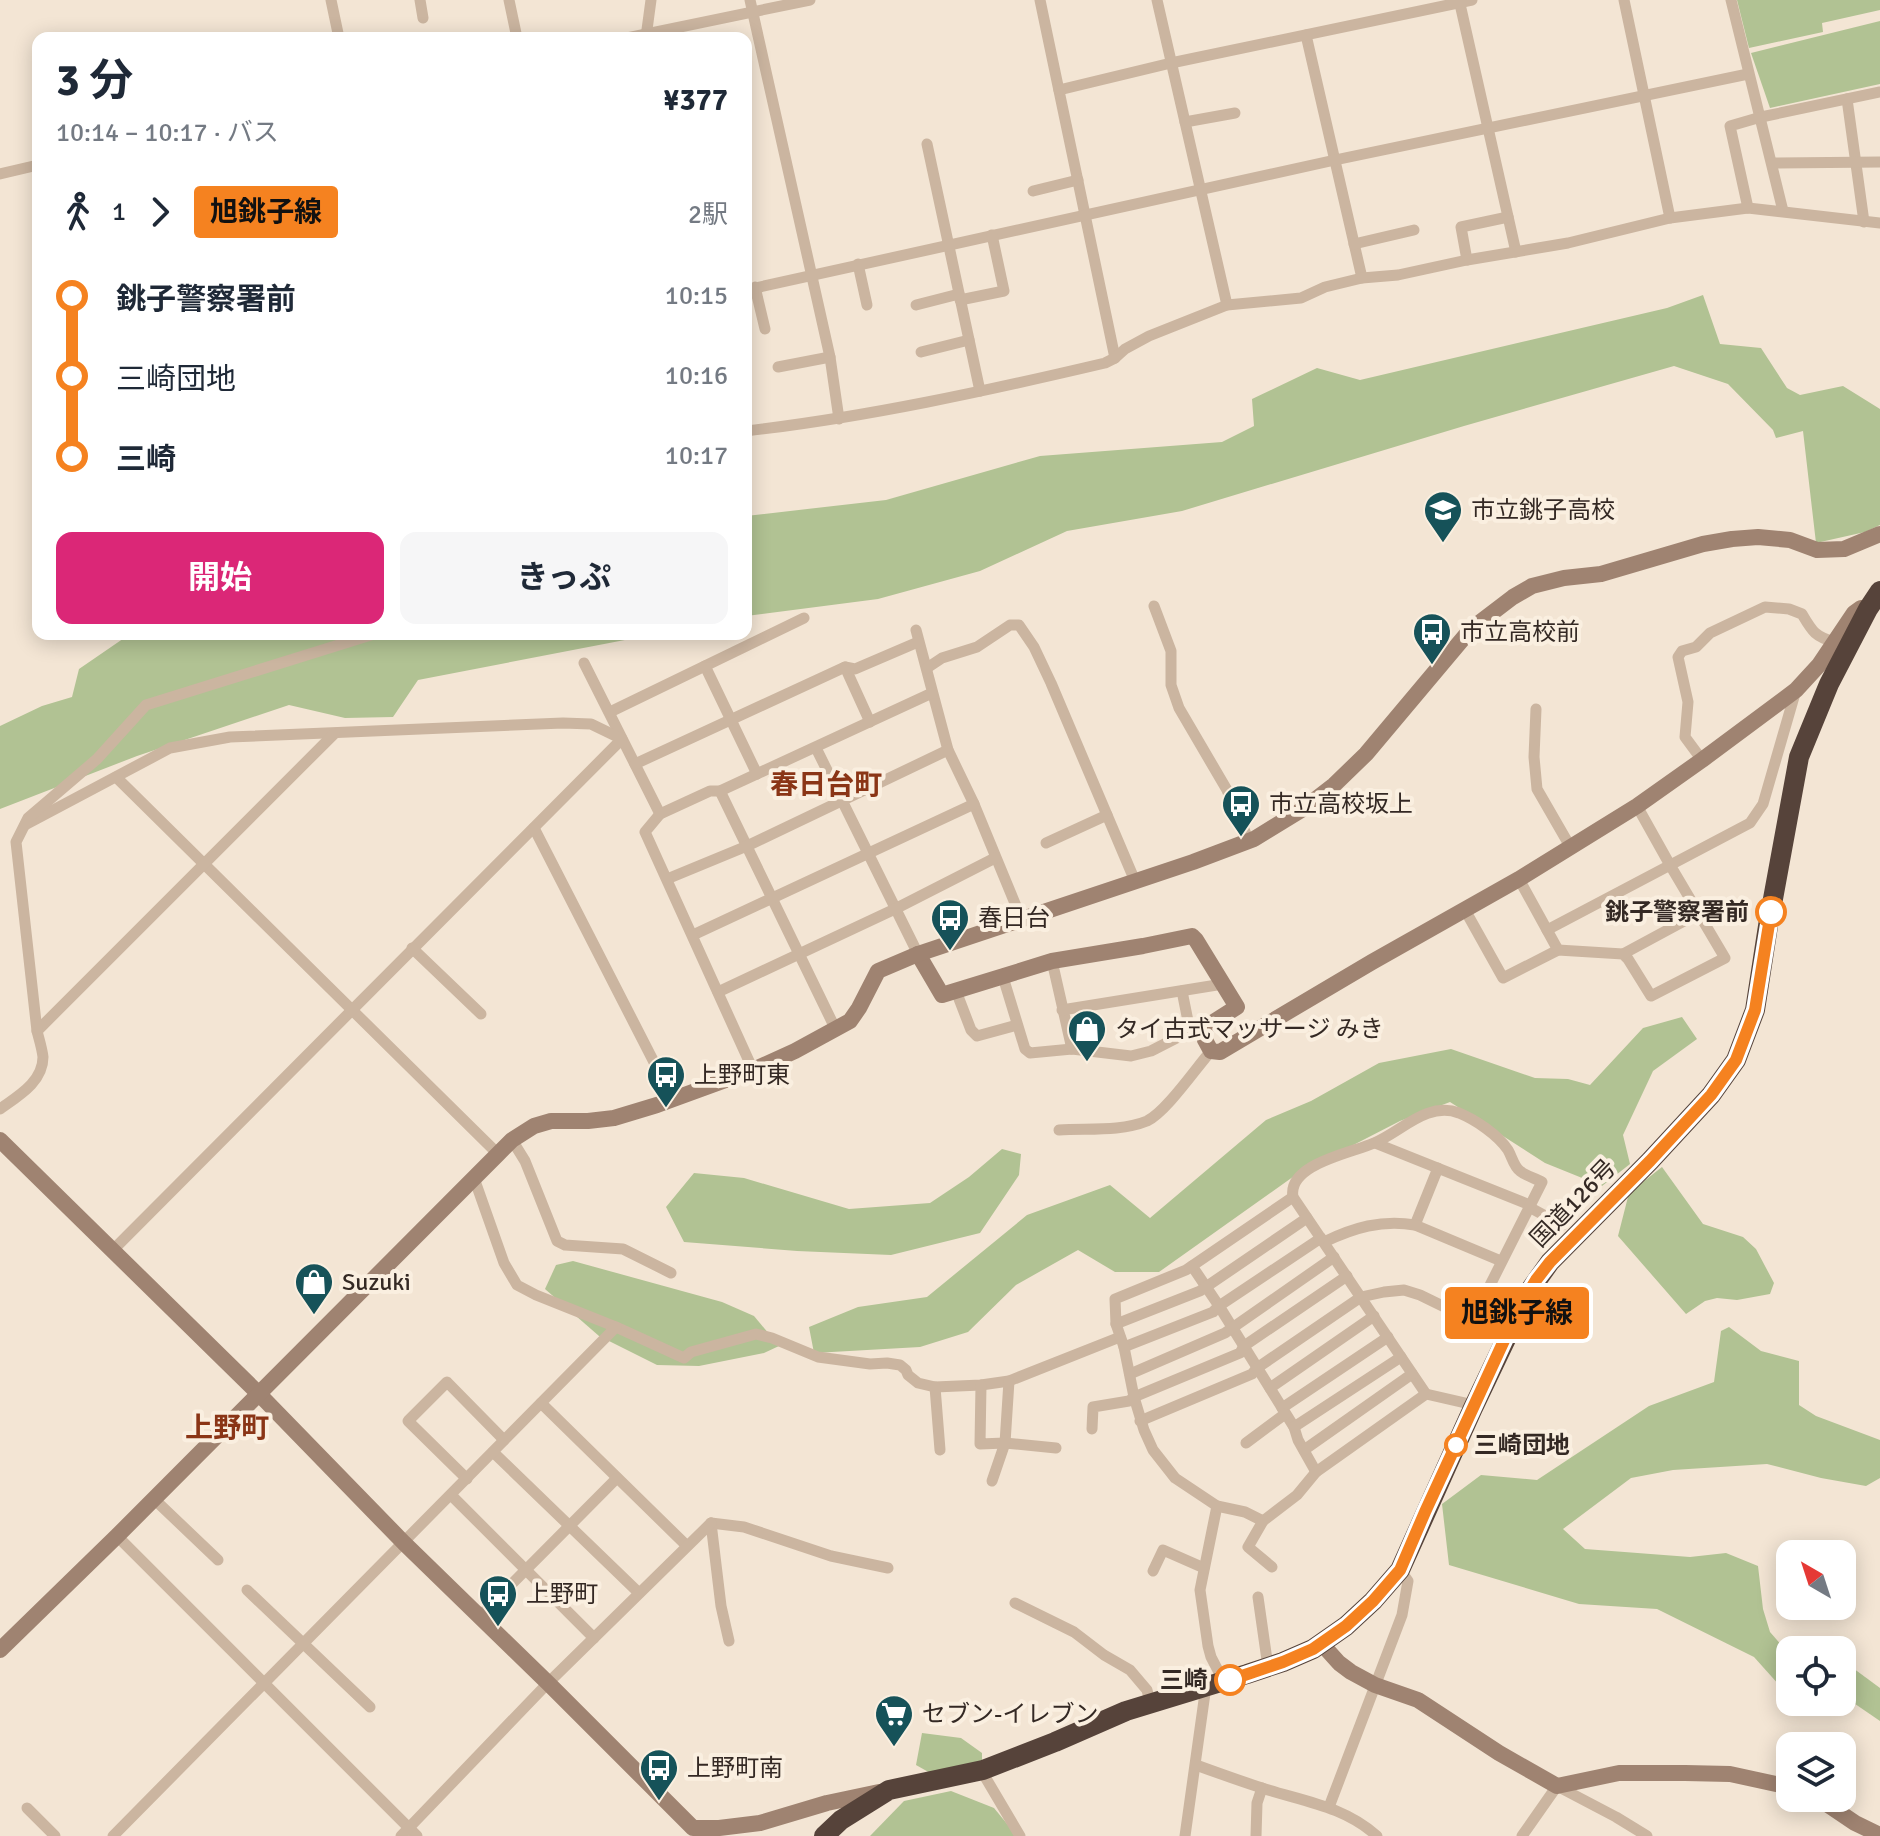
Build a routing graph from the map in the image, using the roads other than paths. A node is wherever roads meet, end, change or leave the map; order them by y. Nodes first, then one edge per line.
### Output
1 (331, 0) edge
2 (420, 0) edge
3 (509, 0) edge
4 (651, 0) edge
5 (750, 0) edge
6 (810, 0) edge
7 (1040, 0) edge
8 (1157, 0) edge
9 (1624, 0) edge
10 (1731, 0) edge
11 (1466, 2) edge
12 (753, 13) junction
13 (423, 18) dead end
14 (338, 32) edge
15 (516, 32) edge
16 (647, 32) edge
17 (665, 32) edge
18 (1306, 35) junction
19 (1171, 63) junction
20 (1748, 74) junction
21 (1059, 90) junction
22 (1880, 92) edge
23 (1645, 97) junction
24 (1847, 99) junction
25 (1235, 113) dead end
26 (1761, 117) junction
27 (1185, 122) junction
28 (1488, 130) junction
29 (927, 144) dead end
30 (1335, 160) junction
31 (1880, 162) edge
32 (1772, 163) junction
33 (1856, 163) junction
34 (32, 166) edge
35 (0, 174) edge
36 (1078, 180) junction
37 (1201, 190) junction
38 (1033, 191) dead end
39 (1748, 208) junction
40 (1783, 211) junction
41 (1085, 215) junction
42 (1508, 217) junction
43 (1670, 218) junction
44 (1864, 222) junction
45 (1880, 223) edge
46 (1414, 230) dead end
47 (992, 235) junction
48 (1354, 244) junction
49 (948, 245) junction
50 (1516, 252) junction
51 (1467, 260) junction
52 (858, 264) junction
53 (812, 274) junction
54 (1362, 278) junction
55 (752, 288) edge
56 (752, 291) edge
57 (960, 297) junction
58 (867, 305) dead end
59 (916, 305) dead end
60 (1227, 305) junction
61 (765, 329) dead end
62 (969, 340) junction
63 (921, 352) dead end
64 (830, 357) junction
65 (1115, 358) junction
66 (778, 367) dead end
67 (980, 391) junction
68 (839, 419) junction
69 (752, 430) edge
70 (1880, 534) edge
71 (1880, 591) edge
72 (1154, 606) dead end
73 (1868, 609) junction
74 (804, 618) dead end
75 (355, 640) edge
76 (1835, 642) junction
77 (584, 663) dead end
78 (705, 666) junction
79 (845, 667) junction
80 (927, 668) junction
81 (1796, 690) junction
82 (932, 693) junction
83 (1536, 709) dead end
84 (610, 712) junction
85 (731, 720) junction
86 (870, 722) junction
87 (334, 734) junction
88 (622, 739) junction
89 (816, 748) junction
90 (948, 750) junction
91 (1702, 760) junction
92 (635, 764) junction
93 (757, 774) junction
94 (116, 777) junction
95 (720, 791) junction
96 (842, 801) junction
97 (974, 804) junction
98 (1637, 806) junction
99 (660, 814) junction
100 (1107, 815) junction
101 (25, 825) junction
102 (534, 828) junction
103 (1249, 841) junction
104 (1046, 843) dead end
105 (747, 846) junction
106 (1571, 848) junction
107 (868, 853) junction
108 (995, 858) junction
109 (205, 865) junction
110 (1670, 865) junction
111 (667, 879) junction
112 (1519, 879) junction
113 (1135, 881) junction
114 (772, 897) junction
115 (895, 909) junction
116 (1465, 910) junction
117 (1699, 913) junction
118 (1021, 918) junction
119 (1547, 930) junction
120 (693, 935) junction
121 (412, 948) junction
122 (1558, 950) junction
123 (798, 954) junction
124 (918, 954) junction
125 (1623, 954) junction
126 (1052, 961) junction
127 (1003, 977) junction
128 (1223, 984) junction
129 (956, 991) junction
130 (1182, 991) junction
131 (718, 992) junction
132 (351, 1010) junction
133 (1062, 1010) junction
134 (481, 1014) dead end
135 (1017, 1025) junction
136 (836, 1030) junction
137 (37, 1031) junction
138 (1072, 1049) junction
139 (1211, 1051) junction
140 (657, 1068) dead end
141 (753, 1070) junction
142 (0, 1109) edge
143 (1059, 1130) dead end
144 (0, 1140) edge
145 (512, 1140) junction
146 (1375, 1143) junction
147 (498, 1154) junction
148 (1438, 1168) junction
149 (474, 1178) junction
150 (1293, 1197) junction
151 (1530, 1206) junction
152 (1307, 1218) junction
153 (1415, 1225) junction
154 (1562, 1225) dead end
155 (1322, 1240) junction
156 (112, 1251) junction
157 (1334, 1257) junction
158 (1501, 1261) junction
159 (1192, 1266) junction
160 (671, 1273) dead end
161 (1347, 1276) junction
162 (1206, 1286) junction
163 (1361, 1297) junction
164 (1219, 1306) junction
165 (1374, 1316) junction
166 (1472, 1321) junction
167 (1116, 1324) junction
168 (616, 1327) junction
169 (1233, 1327) junction
170 (1388, 1337) junction
171 (1506, 1337) junction
172 (1122, 1342) junction
173 (1244, 1346) junction
174 (1401, 1357) junction
175 (1257, 1368) junction
176 (1130, 1374) junction
177 (1412, 1374) junction
178 (1009, 1381) junction
179 (981, 1385) junction
180 (935, 1387) junction
181 (1270, 1388) junction
182 (259, 1394) junction
183 (1426, 1394) junction
184 (1134, 1397) junction
185 (541, 1403) junction
186 (1474, 1405) junction
187 (1283, 1411) junction
188 (1140, 1421) junction
189 (1294, 1427) junction
190 (1092, 1429) dead end
191 (504, 1440) junction
192 (1005, 1443) junction
193 (1246, 1443) dead end
194 (1056, 1448) dead end
195 (940, 1450) dead end
196 (1304, 1450) junction
197 (493, 1452) junction
198 (1316, 1472) junction
199 (617, 1478) junction
200 (467, 1479) junction
201 (992, 1481) dead end
202 (451, 1495) junction
203 (154, 1499) junction
204 (1217, 1506) junction
205 (1263, 1521) junction
206 (711, 1523) junction
207 (570, 1525) junction
208 (117, 1536) junction
209 (404, 1543) junction
210 (687, 1546) junction
211 (218, 1560) dead end
212 (1272, 1567) dead end
213 (888, 1568) dead end
214 (1204, 1568) junction
215 (526, 1569) junction
216 (1400, 1570) junction
217 (1153, 1571) dead end
218 (247, 1590) dead end
219 (639, 1593) junction
220 (1258, 1597) dead end
221 (1015, 1603) dead end
222 (480, 1616) junction
223 (594, 1638) junction
224 (729, 1641) dead end
225 (303, 1643) junction
226 (1321, 1643) junction
227 (0, 1650) edge
228 (1268, 1667) junction
229 (263, 1683) junction
230 (548, 1683) junction
231 (1215, 1684) junction
232 (1375, 1685) junction
233 (1150, 1702) junction
234 (370, 1707) dead end
235 (1196, 1765) junction
236 (981, 1770) junction
237 (1776, 1784) edge
238 (1557, 1786) junction
239 (1262, 1788) junction
240 (889, 1790) junction
241 (1329, 1807) junction
242 (27, 1808) dead end
243 (1840, 1812) edge
244 (760, 1829) edge
245 (690, 1832) edge
246 (409, 1833) edge
247 (1880, 1835) edge
248 (55, 1836) edge
249 (113, 1836) edge
250 (824, 1836) edge
251 (1020, 1836) edge
252 (1185, 1836) edge
253 (1256, 1836) edge
254 (1377, 1836) edge
255 (1522, 1836) edge
256 (1647, 1836) edge

1 - 14 street
2 - 13 street
3 - 15 street
4 - 16 street
5 - 12 street
6 - 12 street
7 - 21 street
8 - 19 street
9 - 23 street
10 - 20 street
11 - 18 street
11 - 28 street
12 - 17 street
12 - 53 street
18 - 19 street
18 - 30 street
19 - 21 street
19 - 27 street
20 - 23 street
20 - 26 street
21 - 36 street
22 - 24 street
23 - 28 street
23 - 43 street
24 - 26 street
24 - 33 street
25 - 27 street
26 - 32 street
26 - 39 street
27 - 37 street
28 - 30 street
28 - 42 street
29 - 49 street
30 - 37 street
30 - 48 street
31 - 33 street
32 - 33 street
32 - 40 street
33 - 44 street
34 - 35 street
36 - 38 street
36 - 41 street
37 - 41 street
37 - 60 street
39 - 40 street
39 - 43 street
40 - 44 street
41 - 47 street
41 - 65 street
42 - 50 street
42 - 51 street
43 - 50 street
44 - 45 street
46 - 48 street
47 - 49 street
47 - 57 street
48 - 54 street
49 - 52 street
49 - 57 street
50 - 51 street
51 - 54 street
52 - 53 street
52 - 58 street
53 - 55 street
53 - 64 street
54 - 60 street
56 - 61 street
57 - 59 street
57 - 62 street
60 - 65 street
62 - 63 street
62 - 67 street
64 - 66 street
64 - 68 street
65 - 67 street
67 - 68 street
68 - 69 street
70 - 103 street
71 - 73 highway, 国道126号
72 - 103 street
73 - 76 street
73 - 171 highway, 国道126号
74 - 78 street
75 - 101 street
76 - 81 street
76 - 91 street
77 - 84 street
78 - 84 street
78 - 85 street
79 - 80 street
79 - 85 street
79 - 86 street
80 - 82 street
80 - 100 street
81 - 91 street
81 - 110 street
82 - 86 street
82 - 90 street
83 - 106 street
84 - 88 street
85 - 92 street
85 - 93 street
86 - 89 street
87 - 88 street
87 - 94 street
87 - 109 street
88 - 92 street
88 - 102 street
89 - 93 street
89 - 96 street
90 - 96 street
90 - 97 street
91 - 98 street
92 - 99 street
93 - 95 street
94 - 101 street
94 - 109 street
95 - 99 street
95 - 105 street
96 - 105 street
96 - 107 street
97 - 107 street
97 - 108 street
98 - 106 street
98 - 110 street
99 - 111 street
100 - 104 street
100 - 113 street
101 - 137 street
102 - 121 street
102 - 140 street
103 - 113 street
105 - 111 street
105 - 114 street
106 - 112 street
107 - 114 street
107 - 115 street
108 - 115 street
108 - 118 street
109 - 132 street
109 - 137 street
110 - 117 street
110 - 119 street
111 - 120 street
112 - 116 street
112 - 119 street
113 - 118 street
114 - 120 street
114 - 123 street
115 - 123 street
115 - 124 street
116 - 122 street
116 - 139 street
117 - 125 street
117 - 125 street
118 - 124 street
119 - 122 street
120 - 131 street
121 - 132 street
121 - 134 street
122 - 125 street
123 - 131 street
123 - 136 street
124 - 129 street
124 - 136 street
126 - 127 street
126 - 128 street
126 - 133 street
127 - 129 street
127 - 135 street
128 - 130 street
128 - 139 street
129 - 135 street
130 - 133 street
130 - 138 street
131 - 141 street
132 - 147 street
132 - 156 street
133 - 138 street
135 - 138 street
136 - 141 street
137 - 142 street
139 - 143 street
141 - 145 street
144 - 156 street
145 - 147 street
145 - 160 street
146 - 148 street
146 - 150 street
146 - 151 street
147 - 149 street
148 - 151 street
148 - 153 street
149 - 168 street
149 - 182 street
150 - 152 street
150 - 159 street
151 - 154 street
151 - 158 street
152 - 155 street
152 - 162 street
153 - 155 street
153 - 158 street
155 - 157 street
155 - 164 street
156 - 182 street
157 - 161 street
157 - 169 street
158 - 166 street
159 - 162 street
159 - 167 street
161 - 163 street
161 - 173 street
162 - 164 street
162 - 167 street
163 - 165 street
163 - 166 street
163 - 175 street
164 - 169 street
164 - 172 street
165 - 170 street
165 - 181 street
166 - 171 street
167 - 172 street
168 - 180 street
168 - 185 street
169 - 173 street
169 - 176 street
170 - 174 street
170 - 187 street
171 - 186 highway, 国道126号
172 - 176 street
172 - 178 street
173 - 175 street
173 - 184 street
174 - 177 street
174 - 189 street
175 - 181 street
175 - 188 street
176 - 184 street
177 - 183 street
177 - 196 street
178 - 179 street
178 - 192 street
179 - 180 street
179 - 192 street
180 - 195 street
181 - 187 street
182 - 203 street
182 - 209 street
183 - 186 street
183 - 198 street
184 - 188 street
184 - 190 street
185 - 191 street
185 - 199 street
186 - 216 highway, 国道126号
187 - 189 street
187 - 193 street
188 - 204 street
189 - 196 street
191 - 197 street
191 - 200 street
192 - 194 street
192 - 201 street
196 - 198 street
197 - 200 street
197 - 207 street
198 - 205 street
199 - 207 street
199 - 210 street
200 - 202 street
202 - 209 street
202 - 215 street
203 - 208 street
203 - 211 street
204 - 205 street
204 - 214 street
205 - 212 street
206 - 210 street
206 - 213 street
206 - 224 street
207 - 215 street
207 - 219 street
208 - 227 street
208 - 229 street
209 - 222 street
209 - 225 street
210 - 219 street
214 - 217 street
214 - 231 street
215 - 222 street
215 - 223 street
216 - 226 highway, 国道126号
216 - 232 street
218 - 225 street
219 - 223 street
220 - 228 street
221 - 233 street
222 - 230 street
223 - 230 street
225 - 229 street
225 - 234 street
226 - 228 highway, 国道126号
226 - 232 street
228 - 231 highway, 国道126号
229 - 246 street
229 - 249 street
230 - 245 street
230 - 246 street
231 - 233 highway, 国道126号
231 - 235 street
232 - 238 street
232 - 241 street
233 - 236 highway, 国道126号
235 - 239 street
235 - 252 street
236 - 240 highway, 国道126号
236 - 251 street
237 - 238 street
238 - 255 street
238 - 256 street
239 - 241 street
239 - 253 street
240 - 244 street
240 - 250 highway, 国道126号
241 - 254 street
242 - 248 street
243 - 247 street
244 - 245 street

